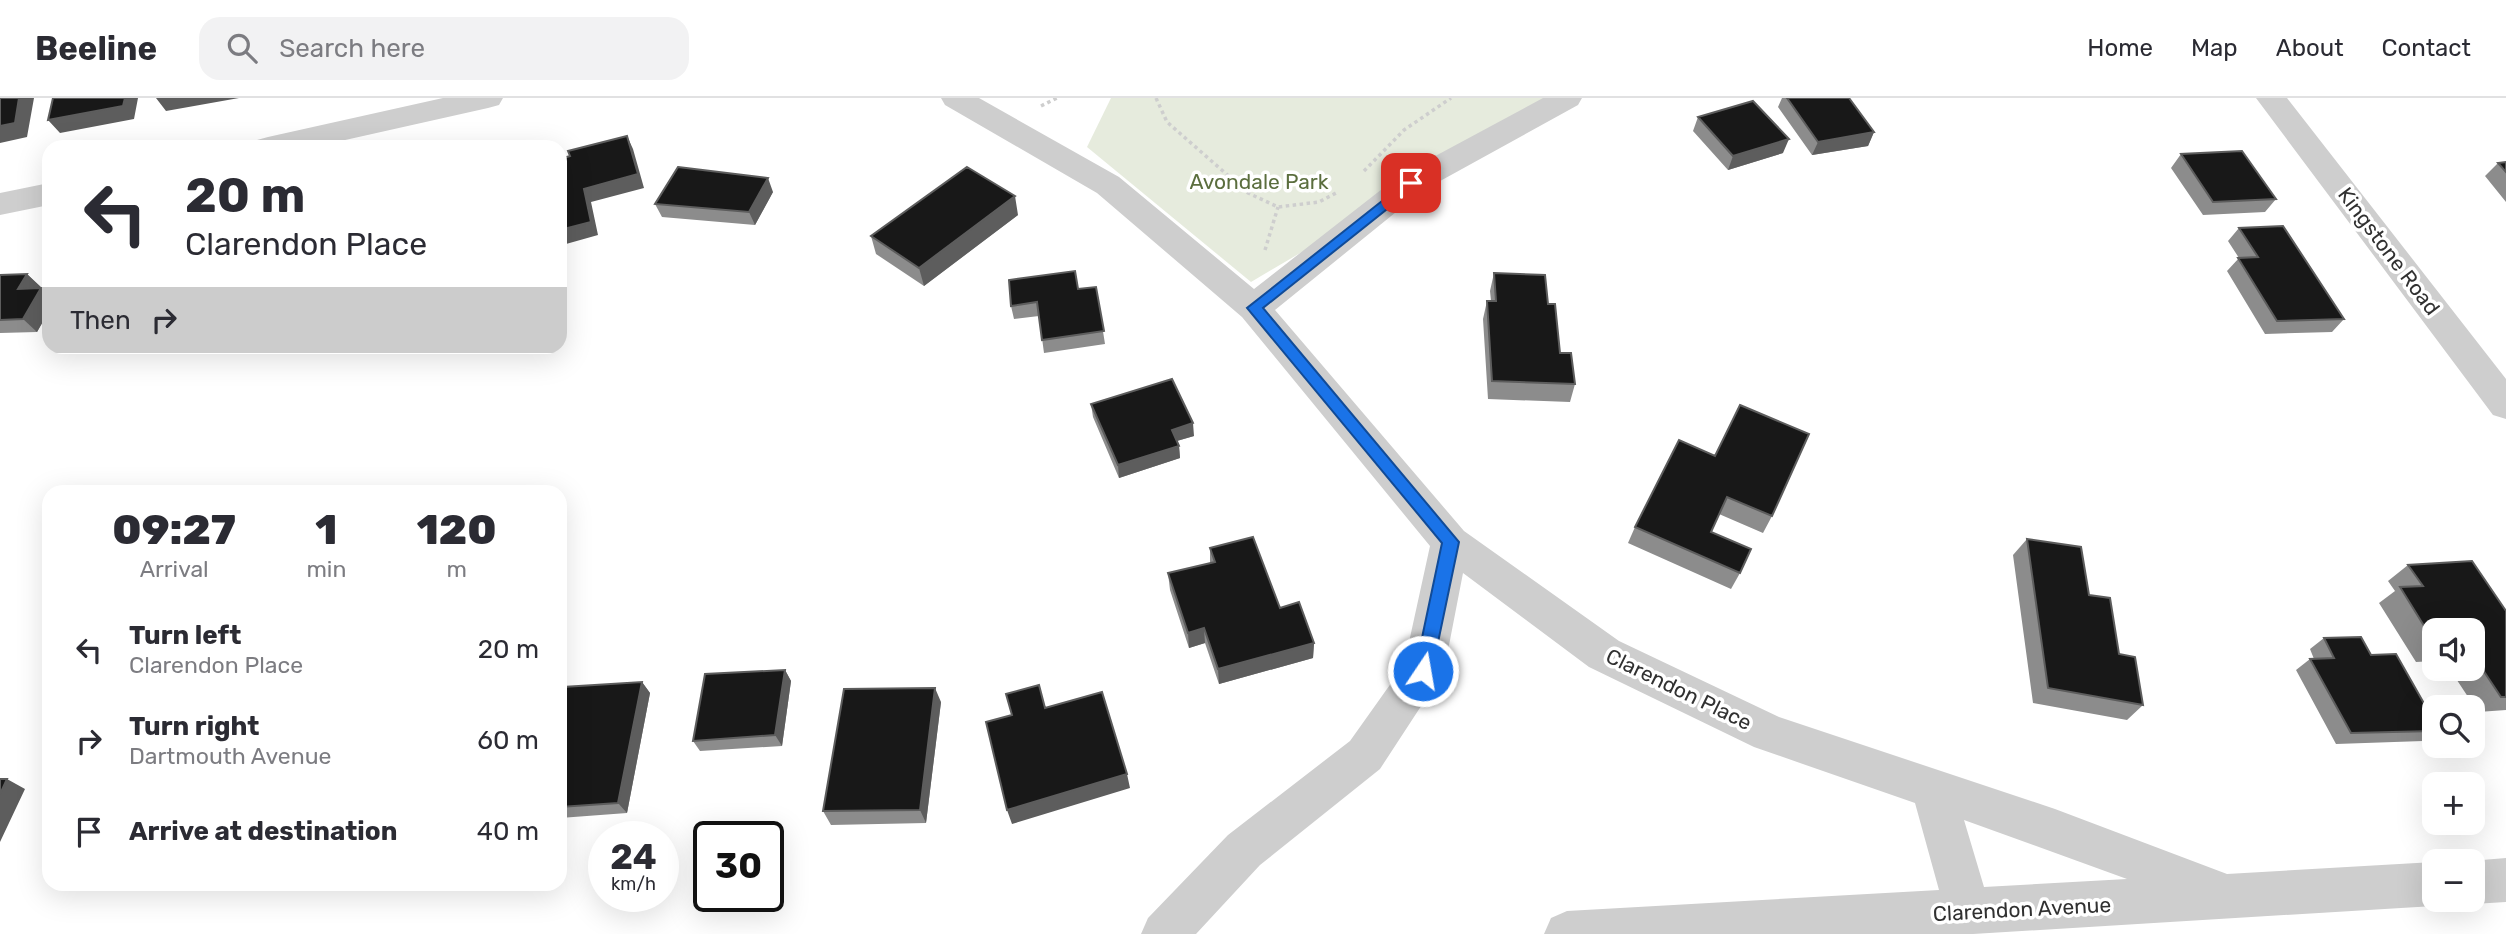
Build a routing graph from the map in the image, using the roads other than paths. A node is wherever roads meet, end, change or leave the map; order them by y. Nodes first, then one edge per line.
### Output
1 (488, 98) edge
2 (956, 98) edge
3 (1567, 98) edge
4 (2271, 98) edge
5 (299, 140) edge
6 (42, 195) edge
7 (0, 204) edge
8 (1254, 308) junction
9 (2506, 405) edge
10 (1451, 542) junction
11 (1933, 789) junction
12 (2506, 880) edge
13 (2485, 881) edge
14 (2422, 885) edge
15 (2229, 897) junction
16 (1969, 913) junction
17 (1164, 934) edge
18 (1567, 934) edge

1 - 5 street
2 - 8 street, Clarendon Place
3 - 8 street
4 - 9 street, Kingstone Road
6 - 7 street
8 - 10 street, Clarendon Place
10 - 11 street, Clarendon Place
10 - 17 street
11 - 15 street, Clarendon Place
11 - 16 street
12 - 13 street
14 - 15 street, Clarendon Avenue
15 - 16 street, Clarendon Avenue
16 - 18 street, Clarendon Avenue

